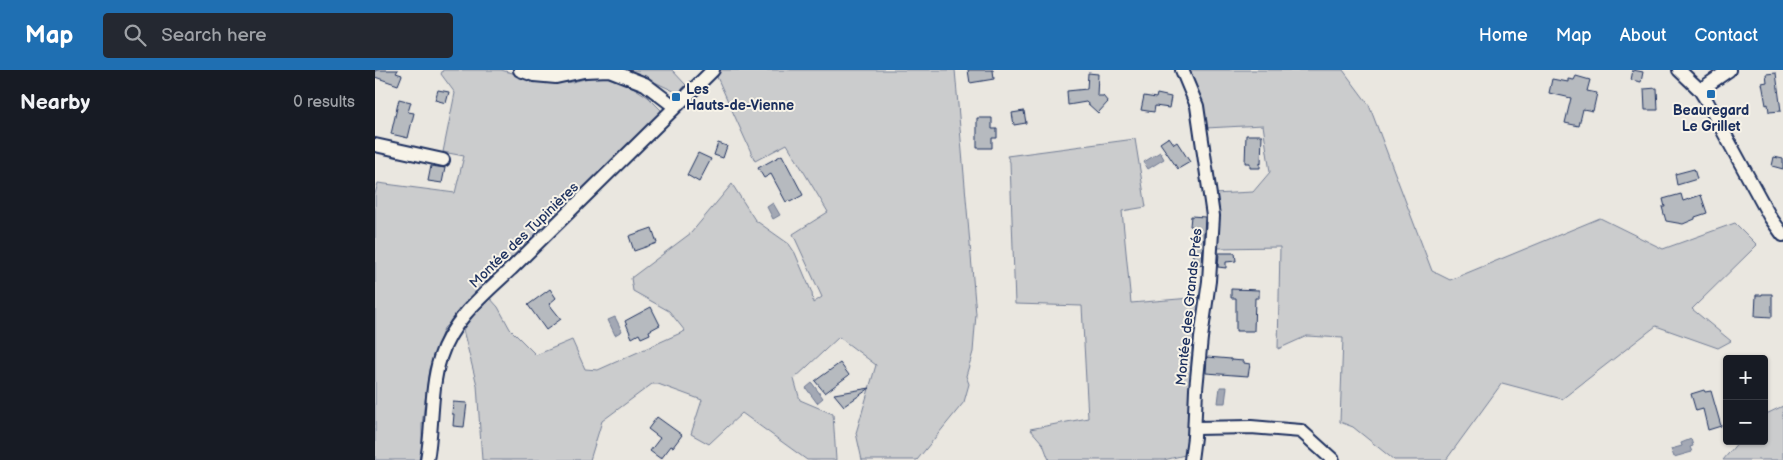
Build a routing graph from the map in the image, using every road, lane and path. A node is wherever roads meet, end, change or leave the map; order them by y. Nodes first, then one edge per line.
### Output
1 (520, 70) edge
2 (713, 70) edge
3 (1182, 70) edge
4 (1679, 70) edge
5 (1729, 70) edge
6 (1700, 90) junction
7 (675, 106) junction
8 (375, 145) edge
9 (443, 160) dead end
10 (1783, 235) edge
11 (1195, 428) junction
12 (427, 460) edge
13 (1191, 460) edge
14 (1333, 460) edge

1 - 7 street
2 - 7 street, Montée des Tupinières
3 - 11 street, Montée des Grands Prés
4 - 6 street
5 - 6 street
6 - 10 street
7 - 12 street, Montée des Tupinières
8 - 9 street
11 - 13 street, Montée des Grands Prés
11 - 14 street

